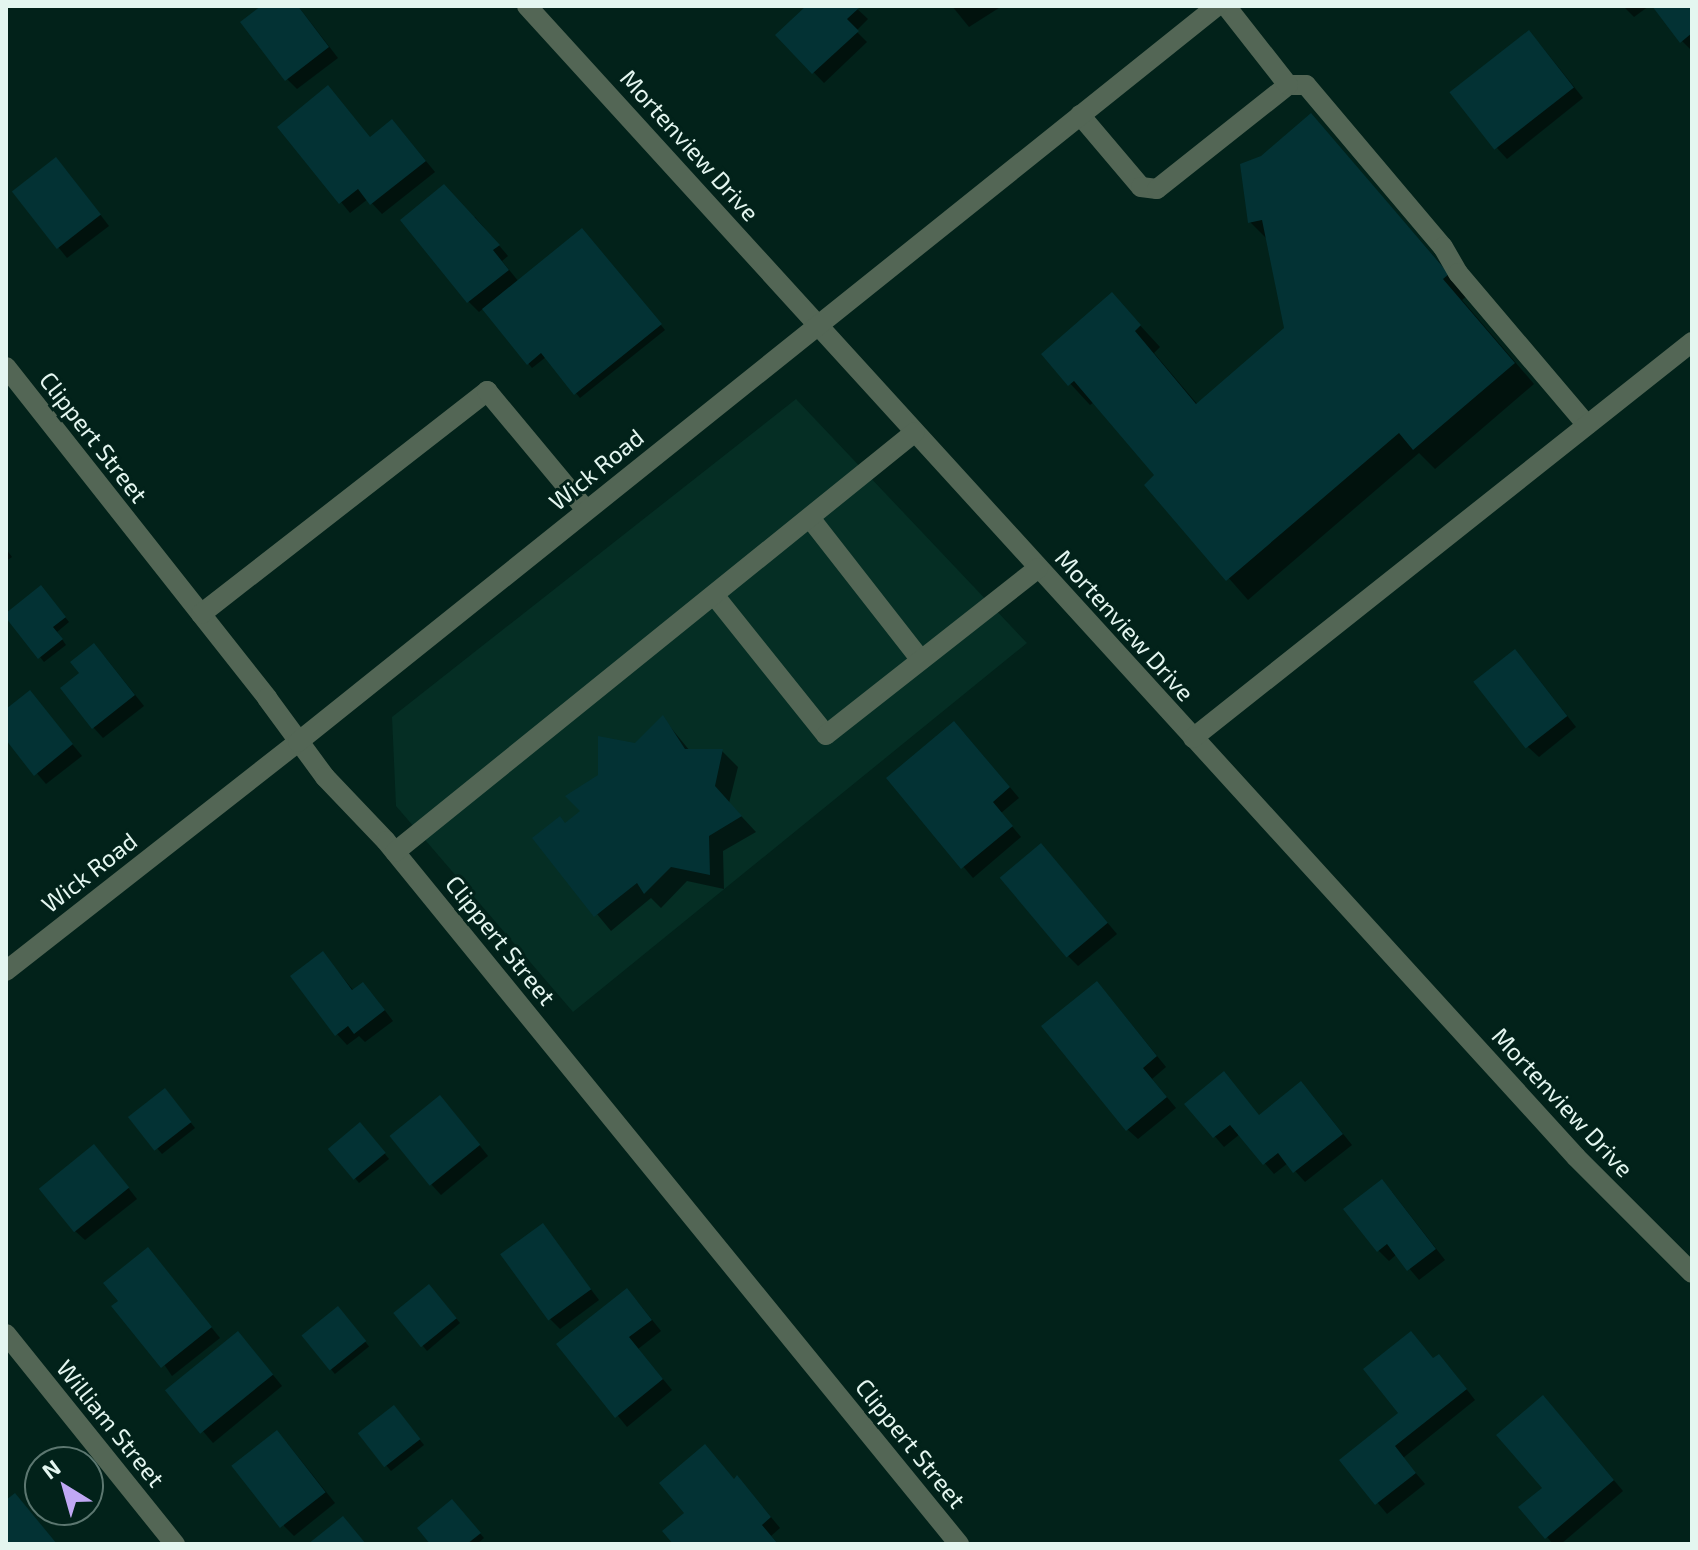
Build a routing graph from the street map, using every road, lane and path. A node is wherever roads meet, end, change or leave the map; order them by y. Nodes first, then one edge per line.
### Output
1 (527, 6) edge
2 (1217, 6) edge
3 (1226, 6) edge
4 (1288, 85) junction
5 (1080, 115) junction
6 (818, 324) junction
7 (1692, 342) edge
8 (6, 367) edge
9 (1587, 425) junction
10 (915, 432) junction
11 (586, 510) junction
12 (810, 518) junction
13 (1038, 568) junction
14 (714, 595) junction
15 (201, 614) junction
16 (921, 660) junction
17 (1193, 738) junction
18 (298, 742) junction
19 (395, 852) junction
20 (6, 971) edge
21 (1692, 1273) edge
22 (6, 1334) edge
23 (175, 1544) edge
24 (959, 1544) edge

1 - 6 street, Mortenview Drive
2 - 5 street, Wick Road
3 - 4 street
4 - 5 street
4 - 9 street
5 - 6 street, Wick Road
6 - 10 street, Mortenview Drive
6 - 11 street, Wick Road
7 - 9 street
8 - 15 street, Clippert Street
9 - 17 street
10 - 12 street
10 - 13 street, Mortenview Drive
11 - 15 street
11 - 18 street, Wick Road
12 - 14 street
12 - 16 street
13 - 16 street
13 - 17 street, Mortenview Drive
14 - 16 street
14 - 19 street
15 - 18 street, Clippert Street
17 - 21 street, Mortenview Drive
18 - 19 street, Clippert Street
18 - 20 street, Wick Road
19 - 24 street, Clippert Street
22 - 23 street, William Street

